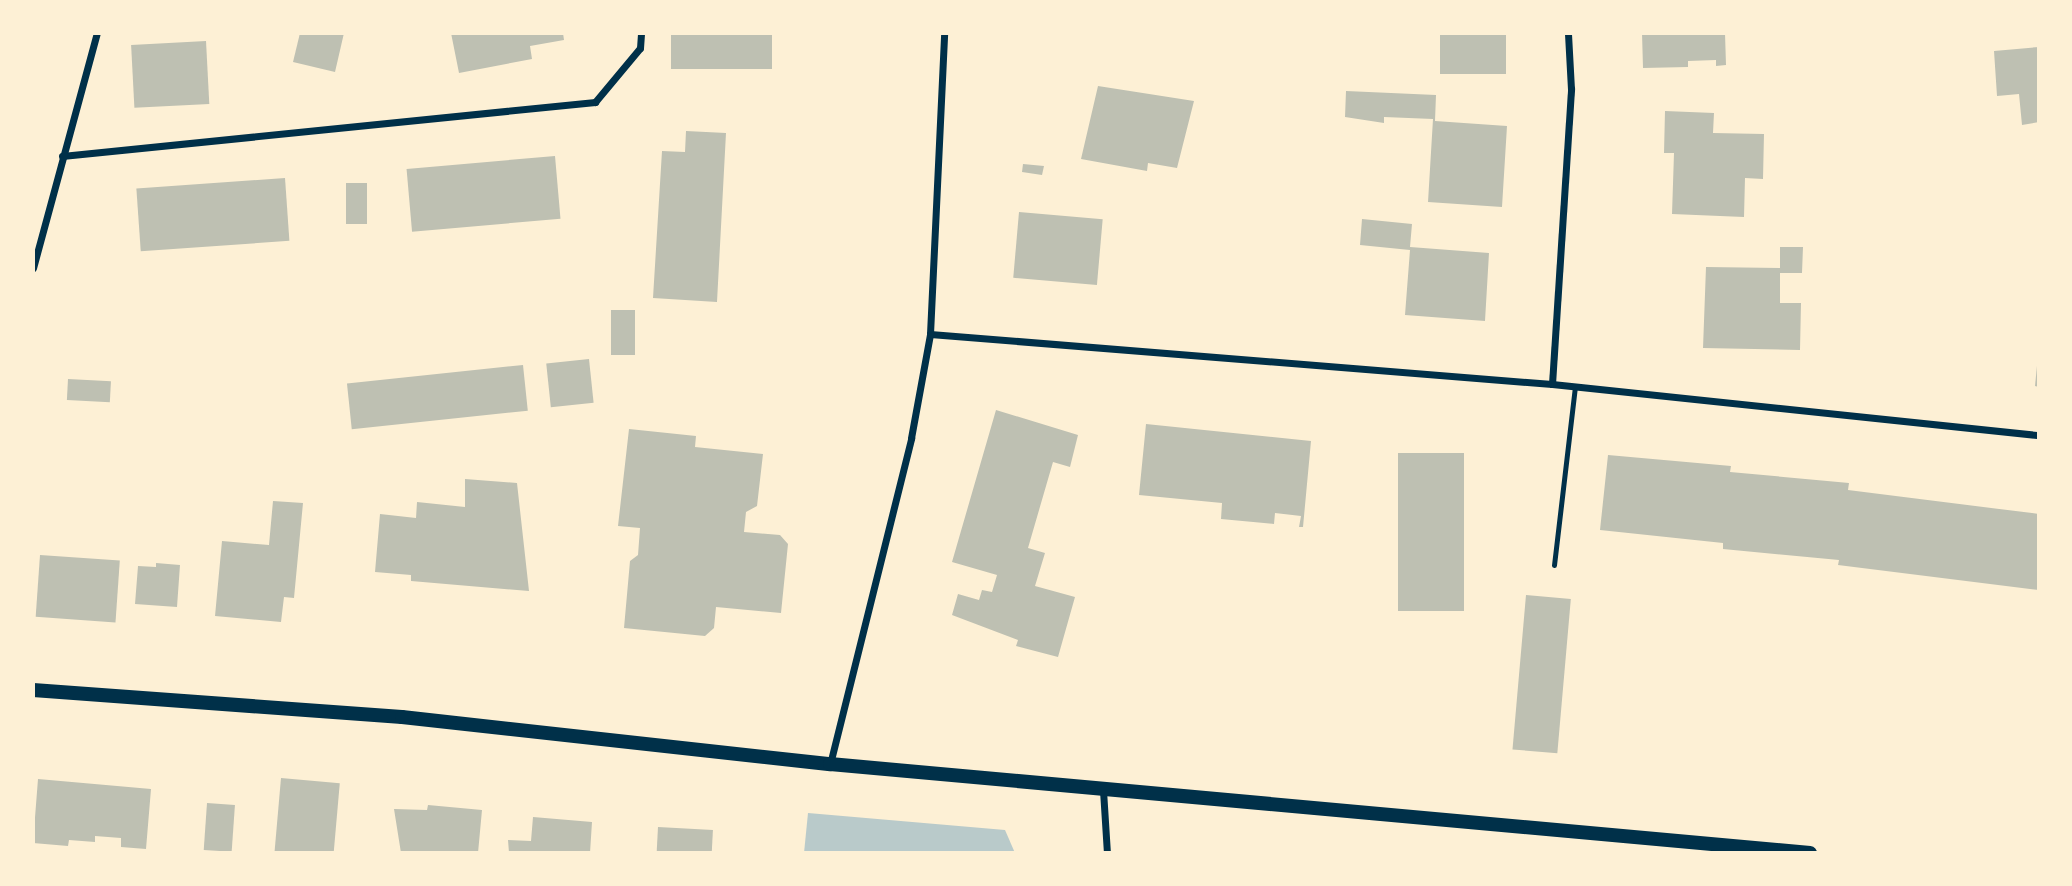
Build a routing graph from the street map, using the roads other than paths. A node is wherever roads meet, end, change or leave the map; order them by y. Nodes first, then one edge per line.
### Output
1 (97, 33) edge
2 (640, 33) edge
3 (944, 33) edge
4 (1568, 33) edge
5 (62, 156) junction
6 (33, 268) edge
7 (930, 334) junction
8 (1552, 384) junction
9 (1575, 387) junction
10 (2039, 435) edge
11 (1555, 565) dead end
12 (33, 690) edge
13 (830, 764) junction
14 (1103, 790) junction
15 (1107, 853) edge
16 (1810, 853) edge

1 - 5 street
2 - 5 street
3 - 7 street
4 - 8 street
5 - 6 street
7 - 8 street
7 - 13 street
8 - 9 street
9 - 10 street
9 - 11 lane
12 - 13 main road
13 - 14 main road
14 - 15 street
14 - 16 main road

